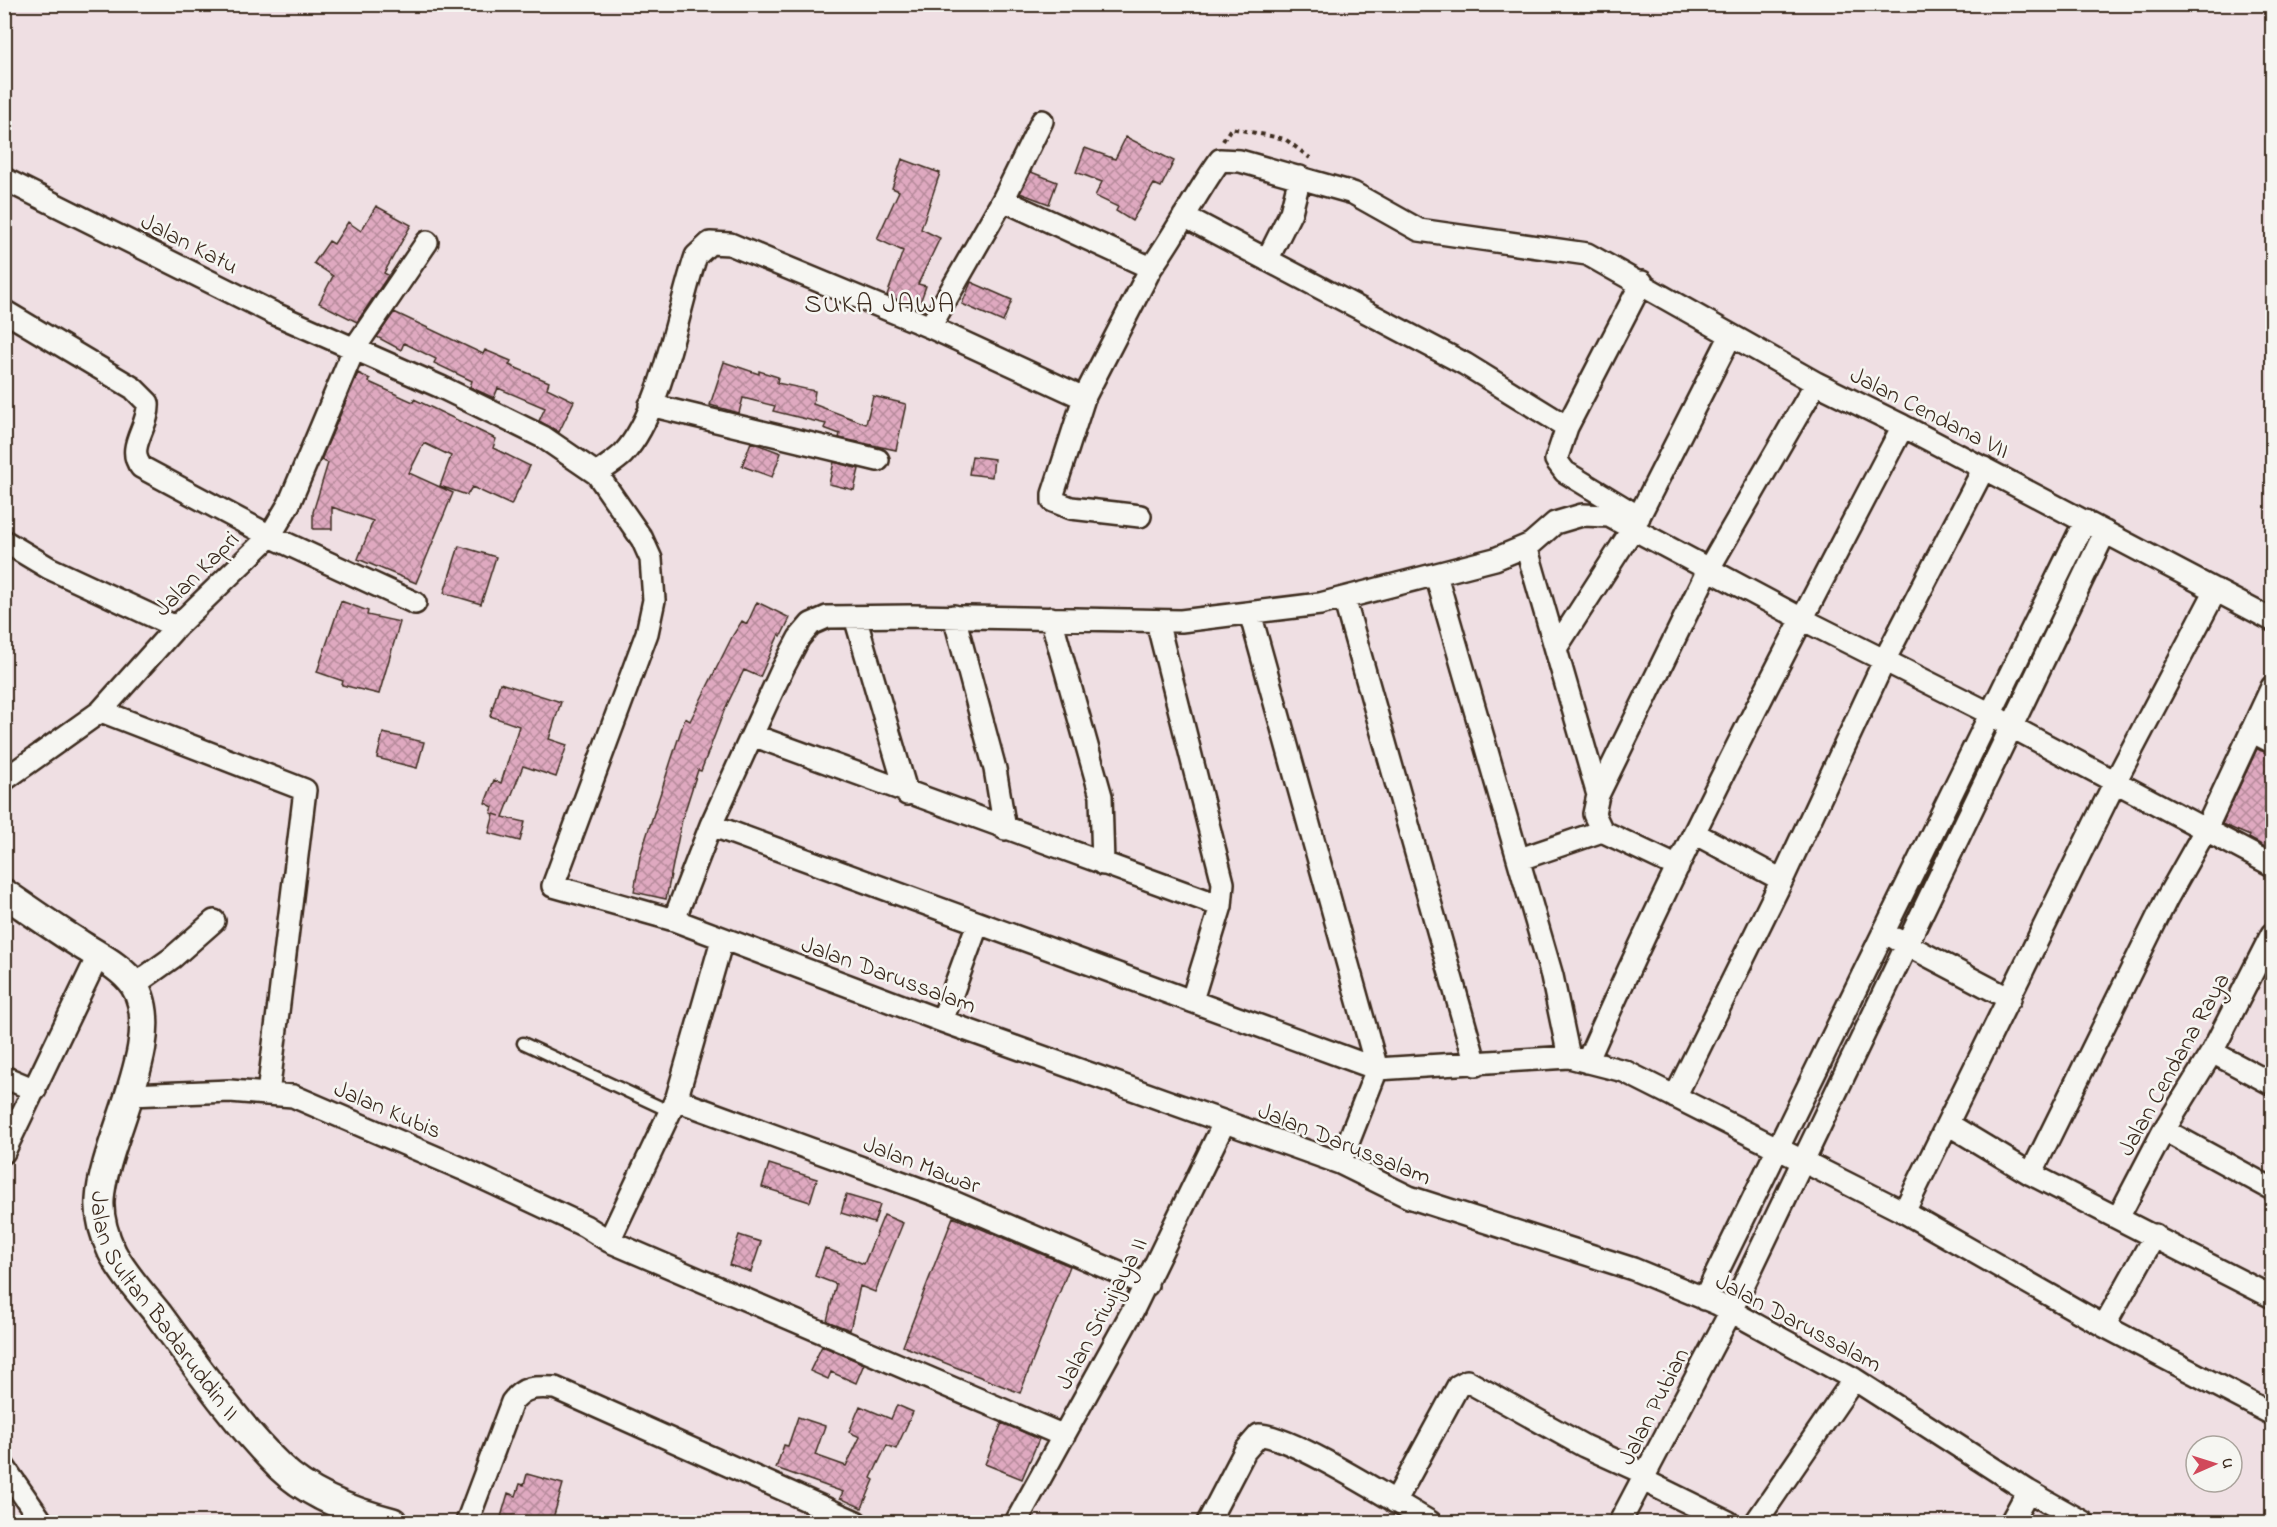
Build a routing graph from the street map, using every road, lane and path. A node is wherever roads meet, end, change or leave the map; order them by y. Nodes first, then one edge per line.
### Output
1 (1042, 121) dead end
2 (1300, 177) junction
3 (4, 179) edge
4 (1004, 200) junction
5 (1184, 216) junction
6 (427, 242) dead end
7 (1267, 260) junction
8 (1151, 268) junction
9 (1642, 282) junction
10 (4, 311) edge
11 (930, 327) junction
12 (1731, 335) junction
13 (354, 349) junction
14 (1816, 383) junction
15 (1084, 398) junction
16 (650, 405) junction
17 (1903, 426) junction
18 (1567, 427) junction
19 (878, 460) dead end
20 (1984, 468) junction
21 (597, 474) junction
22 (1140, 516) dead end
23 (2085, 521) junction
24 (1636, 523) junction
25 (2105, 532) junction
26 (270, 536) junction
27 (4, 541) edge
28 (1526, 546) junction
29 (1708, 570) junction
30 (1436, 574) junction
31 (2216, 590) junction
32 (1344, 598) junction
33 (414, 603) dead end
34 (1250, 613) junction
35 (954, 616) junction
36 (855, 617) junction
37 (1051, 618) junction
38 (1802, 619) junction
39 (2272, 620) edge
40 (1157, 621) junction
41 (176, 627) junction
42 (1556, 648) junction
43 (1885, 659) junction
44 (2272, 687) edge
45 (101, 711) junction
46 (1991, 714) junction
47 (2012, 727) junction
48 (2251, 731) junction
49 (752, 735) junction
50 (2272, 742) edge
51 (4, 780) edge
52 (2116, 780) junction
53 (907, 794) junction
54 (1598, 795) junction
55 (711, 825) junction
56 (1005, 829) junction
57 (2206, 829) junction
58 (1602, 831) junction
59 (1695, 833) junction
60 (1520, 859) junction
61 (1103, 864) junction
62 (2272, 865) edge
63 (1678, 867) junction
64 (1782, 880) junction
65 (4, 893) edge
66 (1221, 906) junction
67 (674, 920) junction
68 (214, 921) dead end
69 (978, 922) junction
70 (1884, 932) junction
71 (2272, 934) edge
72 (722, 940) junction
73 (1907, 946) junction
74 (98, 956) junction
75 (2264, 970) edge
76 (134, 985) junction
77 (2010, 999) junction
78 (1192, 1000) junction
79 (942, 1021) junction
80 (523, 1043) dead end
81 (2212, 1052) junction
82 (1578, 1060) junction
83 (1476, 1065) junction
84 (1377, 1070) junction
85 (4, 1077) edge
86 (2272, 1084) edge
87 (35, 1090) junction
88 (268, 1094) junction
89 (130, 1095) junction
90 (1675, 1096) junction
91 (673, 1104) junction
92 (1224, 1123) junction
93 (1948, 1124) junction
94 (2164, 1130) junction
95 (1778, 1148) junction
96 (4, 1152) edge
97 (1803, 1161) junction
98 (1340, 1163) junction
99 (2031, 1174) junction
100 (2272, 1189) edge
101 (1904, 1212) junction
102 (2118, 1218) junction
103 (2155, 1235) junction
104 (609, 1241) junction
105 (1147, 1284) junction
106 (2272, 1297) edge
107 (1704, 1299) junction
108 (1730, 1313) junction
109 (2104, 1326) junction
110 (1854, 1379) junction
111 (2272, 1414) edge
112 (1065, 1436) junction
113 (4, 1467) edge
114 (1643, 1480) junction
115 (2028, 1491) junction
116 (1395, 1502) junction
117 (42, 1522) edge
118 (393, 1522) edge
119 (467, 1522) edge
120 (856, 1522) edge
121 (1016, 1522) edge
122 (1208, 1522) edge
123 (1430, 1522) edge
124 (1620, 1522) edge
125 (1728, 1522) edge
126 (1756, 1522) edge
127 (2011, 1522) edge
128 (2083, 1522) edge

1 - 4 street
2 - 5 street, Jalan Cendana VII
2 - 7 street
2 - 9 street, Jalan Cendana VII
3 - 13 street, Jalan Katu
4 - 8 street
4 - 11 street
5 - 7 street
5 - 8 street
6 - 13 street, Jalan Kapri
7 - 18 street
8 - 15 street
9 - 12 street, Jalan Cendana VII
9 - 18 street
10 - 26 street
11 - 15 street
11 - 16 street
12 - 14 street, Jalan Cendana VII
12 - 24 street
13 - 21 street, Jalan Katu
13 - 26 street, Jalan Kapri
14 - 17 street, Jalan Cendana VII
14 - 29 street
15 - 22 street
16 - 19 street
16 - 21 street
17 - 20 street, Jalan Cendana VII
17 - 38 street
18 - 24 street
20 - 23 street, Jalan Cendana VII
20 - 43 street
21 - 67 street, Jalan Darussalam
23 - 25 street, Jalan Cendana VII
23 - 46 street
24 - 28 street
24 - 29 street
24 - 42 street
25 - 31 street, Jalan Cendana VII
25 - 47 street, Jalan Pubian
26 - 33 street
26 - 41 street, Jalan Kapri
27 - 41 street
28 - 30 street
28 - 42 street
29 - 38 street
29 - 54 street
30 - 32 street
30 - 60 street
31 - 39 street, Jalan Cendana VII
31 - 52 street
32 - 34 street
32 - 83 street
34 - 40 street
34 - 84 street
35 - 36 street
35 - 37 street
35 - 56 street
36 - 49 street
36 - 53 street
37 - 40 street
37 - 61 street
38 - 43 street
38 - 59 street
40 - 66 street
41 - 45 street, Jalan Kapri
42 - 54 street
43 - 46 street
43 - 64 street
44 - 48 street
45 - 51 street, Jalan Kapri
45 - 88 street
46 - 47 street
46 - 70 street
47 - 52 street
47 - 73 street, Jalan Pubian
48 - 50 street
48 - 57 street
49 - 53 street
49 - 55 street
52 - 57 street
52 - 77 street
53 - 56 street
54 - 58 street
55 - 67 street
55 - 69 street
56 - 61 street
57 - 62 street
57 - 99 street
58 - 60 street
58 - 63 street
59 - 63 street
59 - 64 street
60 - 82 street
61 - 66 street
63 - 82 street
64 - 90 street
65 - 74 street
66 - 78 street
67 - 72 street, Jalan Darussalam
68 - 76 street
69 - 78 street
69 - 79 street
70 - 73 street
70 - 95 street
71 - 75 street, Jalan Cendana Raya
72 - 79 street, Jalan Darussalam
72 - 91 street
73 - 77 street
73 - 97 street, Jalan Pubian
74 - 76 street
74 - 87 street
75 - 81 street, Jalan Cendana Raya
76 - 89 street, Jalan Sultan Badaruddin II
77 - 93 street
78 - 84 street
79 - 92 street, Jalan Darussalam
80 - 91 lane
81 - 86 street
81 - 94 street, Jalan Cendana Raya
82 - 83 street
82 - 90 street
83 - 84 street
84 - 98 street
85 - 87 street
87 - 96 street
88 - 89 street, Jalan Kubis
88 - 104 street, Jalan Kubis
89 - 118 street, Jalan Sultan Badaruddin II
90 - 95 street
91 - 104 street
91 - 105 street, Jalan Mawar
92 - 98 street, Jalan Darussalam
92 - 105 street, Jalan Sriwijaya II
93 - 99 street
93 - 101 street
94 - 100 street
94 - 102 street, Jalan Cendana Raya
95 - 97 street
95 - 107 street
97 - 101 street
97 - 108 street, Jalan Pubian
98 - 107 street, Jalan Darussalam
99 - 102 street
101 - 109 street
102 - 103 street
103 - 106 street
103 - 109 street
104 - 112 street, Jalan Kubis
105 - 112 street, Jalan Sriwijaya II
107 - 108 street, Jalan Darussalam
108 - 110 street, Jalan Darussalam
108 - 114 street, Jalan Pubian
109 - 111 street
110 - 115 street, Jalan Darussalam
110 - 126 street
112 - 121 street, Jalan Sriwijaya II
113 - 117 street
114 - 116 street
114 - 124 street, Jalan Pubian
114 - 125 street
115 - 127 street
115 - 128 street, Jalan Darussalam
116 - 122 street
116 - 123 street
119 - 120 street

